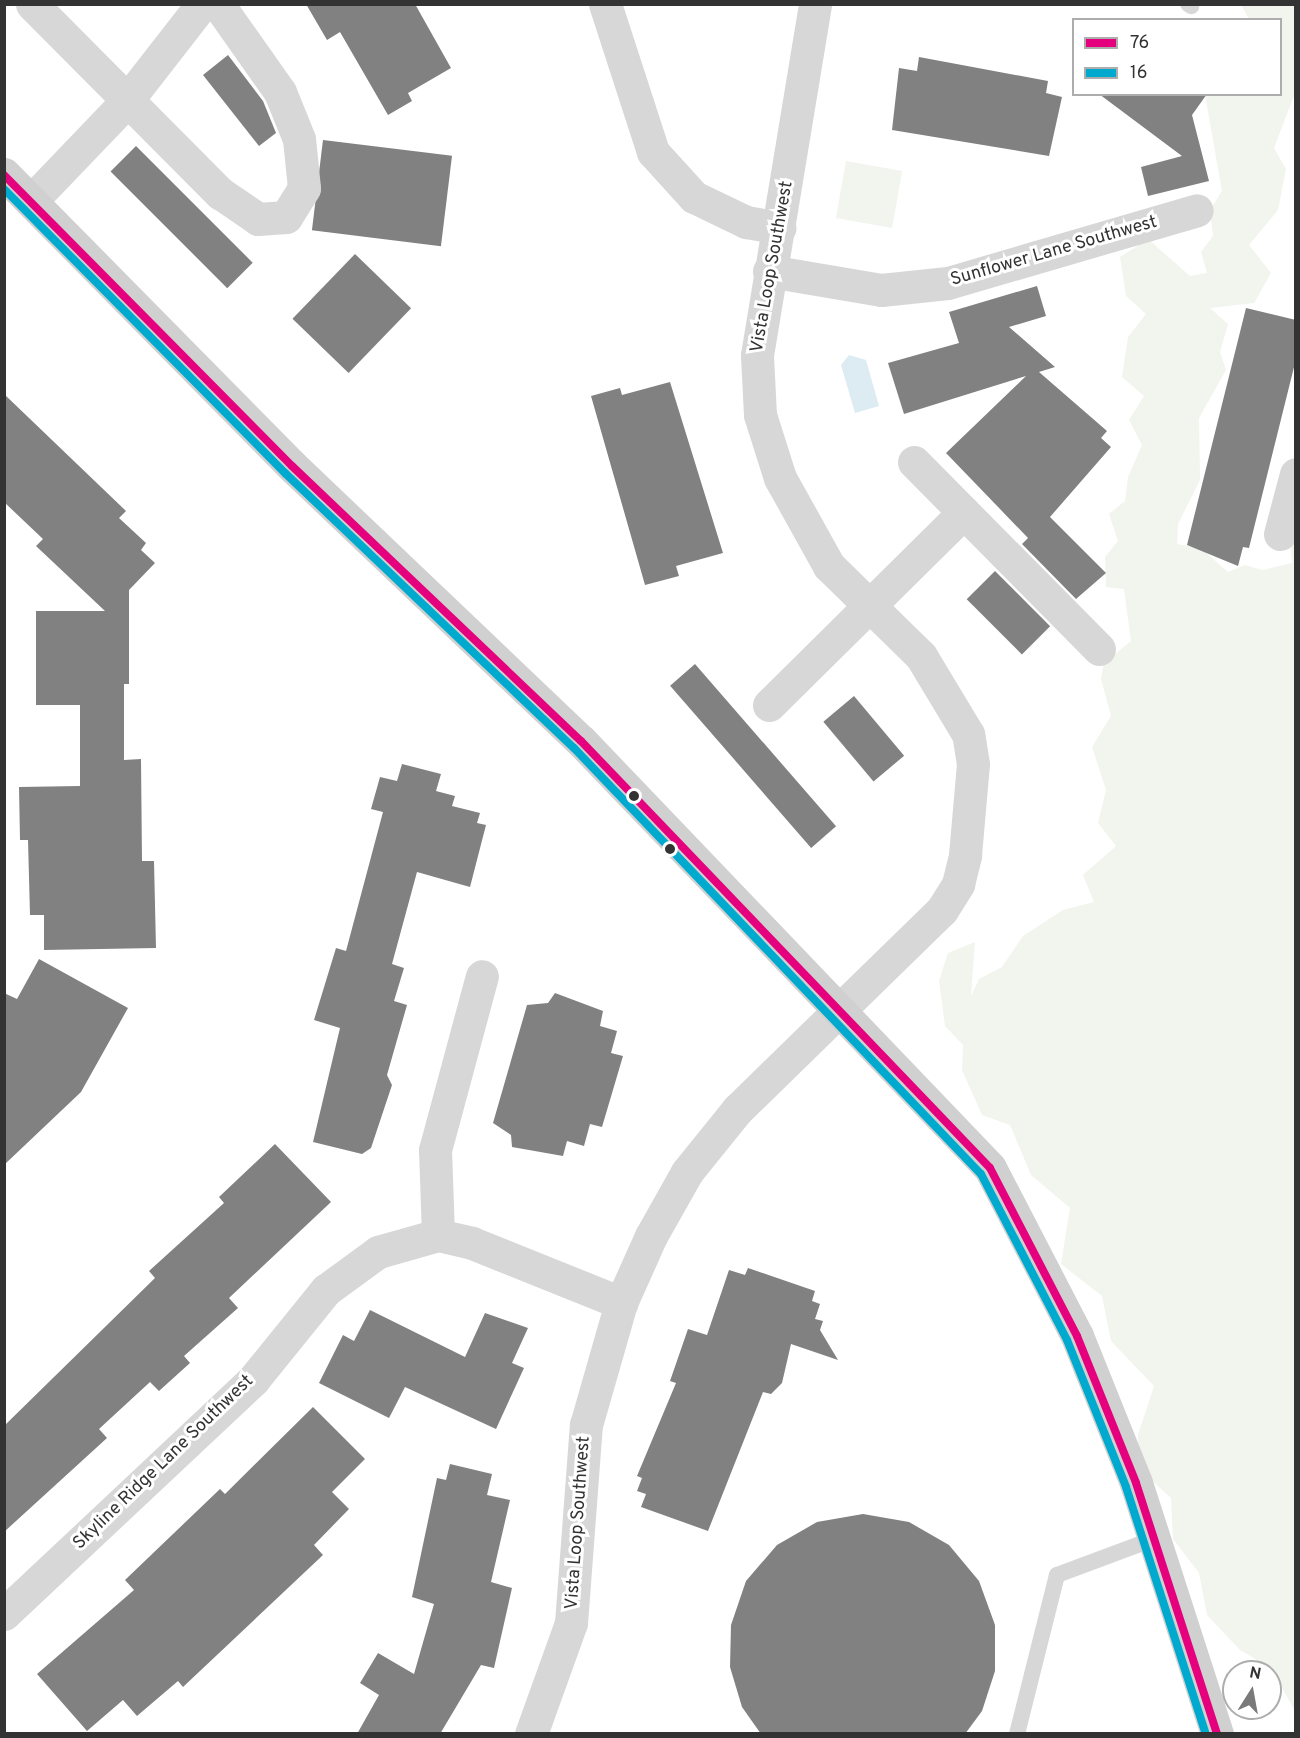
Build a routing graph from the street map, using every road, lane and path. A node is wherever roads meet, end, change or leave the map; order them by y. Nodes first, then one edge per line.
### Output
1 (32, 4) edge
2 (202, 4) edge
3 (218, 4) edge
4 (605, 4) edge
5 (815, 4) edge
6 (125, 103) junction
7 (4, 174) edge
8 (32, 200) junction
9 (1197, 210) dead end
10 (779, 228) junction
11 (768, 271) junction
12 (914, 462) dead end
13 (1296, 474) edge
14 (964, 512) junction
15 (1281, 534) dead end
16 (869, 606) junction
17 (1099, 649) dead end
18 (769, 705) dead end
19 (482, 976) dead end
20 (840, 1006) junction
21 (438, 1235) junction
22 (621, 1303) junction
23 (1154, 1539) junction
24 (4, 1614) edge
25 (531, 1734) edge
26 (1017, 1734) edge
27 (1217, 1734) edge

1 - 6 street
2 - 6 street
3 - 6 street
4 - 10 street
5 - 10 street, Vista Loop Southwest
6 - 8 street
7 - 8 street
8 - 20 street
9 - 11 street, Sunflower Lane Southwest
10 - 11 street, Vista Loop Southwest
11 - 16 street, Vista Loop Southwest
12 - 14 street
13 - 15 street
14 - 16 street
14 - 17 street
16 - 18 street
16 - 20 street, Vista Loop Southwest
19 - 21 street
20 - 22 street, Vista Loop Southwest
20 - 23 street
21 - 22 street, Skyline Ridge Lane Southwest
21 - 24 street, Skyline Ridge Lane Southwest
22 - 25 street, Vista Loop Southwest
23 - 26 lane
23 - 27 street

